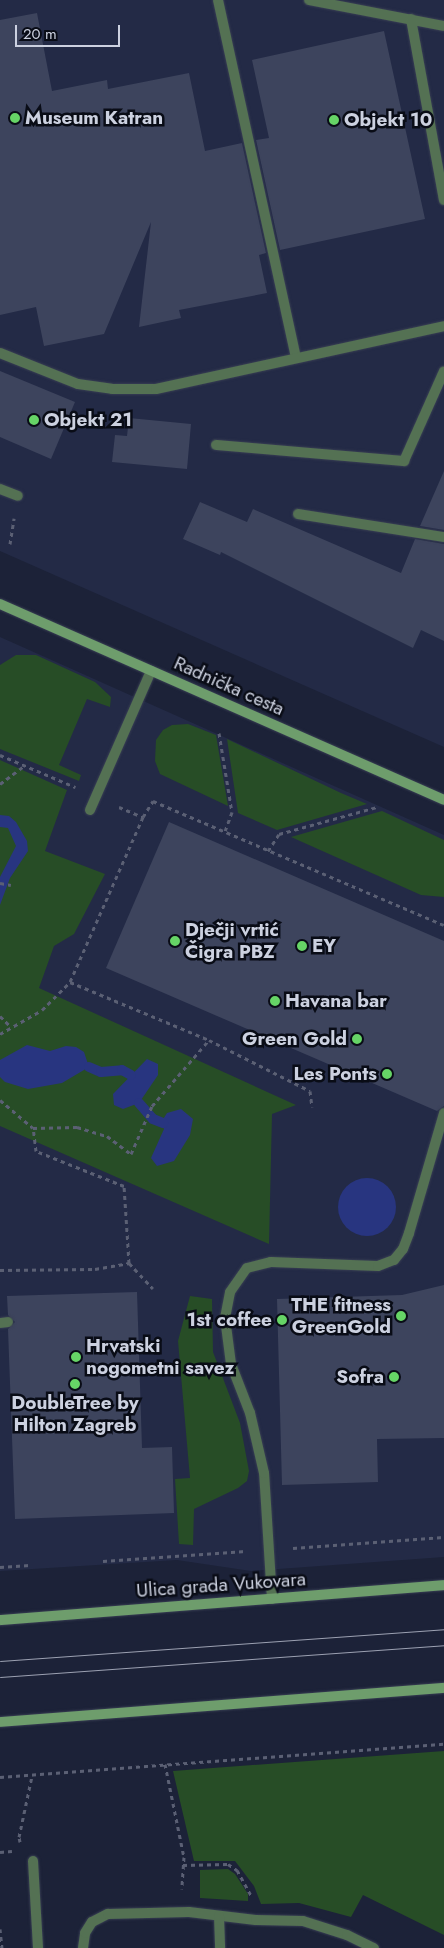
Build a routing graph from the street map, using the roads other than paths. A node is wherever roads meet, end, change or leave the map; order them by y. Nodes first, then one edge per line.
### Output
1 (218, 0) edge
2 (309, 0) edge
3 (411, 19) junction
4 (444, 26) edge
5 (444, 200) edge
6 (444, 326) edge
7 (0, 353) edge
8 (296, 358) junction
9 (444, 371) edge
10 (216, 445) dead end
11 (0, 489) edge
12 (18, 496) dead end
13 (298, 514) dead end
14 (444, 536) edge
15 (1, 607) edge
16 (151, 670) junction
17 (444, 800) edge
18 (90, 810) dead end
19 (444, 1113) edge
20 (444, 1585) edge
21 (272, 1599) junction
22 (0, 1620) edge
23 (444, 1688) edge
24 (0, 1722) edge
25 (32, 1861) road end
26 (219, 1916) junction
27 (38, 1948) edge
28 (83, 1948) edge
29 (220, 1948) edge
30 (374, 1948) edge

1 - 8 street
2 - 3 street
3 - 4 street
3 - 5 street
6 - 8 street
7 - 8 street
9 - 10 street
11 - 12 street
13 - 14 street
15 - 16 main road, Radnička cesta
16 - 17 main road, Radnička cesta
16 - 18 street
19 - 21 street
20 - 21 main road, Ulica grada Vukovara
21 - 22 main road, Ulica grada Vukovara
23 - 24 main road
25 - 27 street
26 - 28 street
26 - 29 street
26 - 30 street

